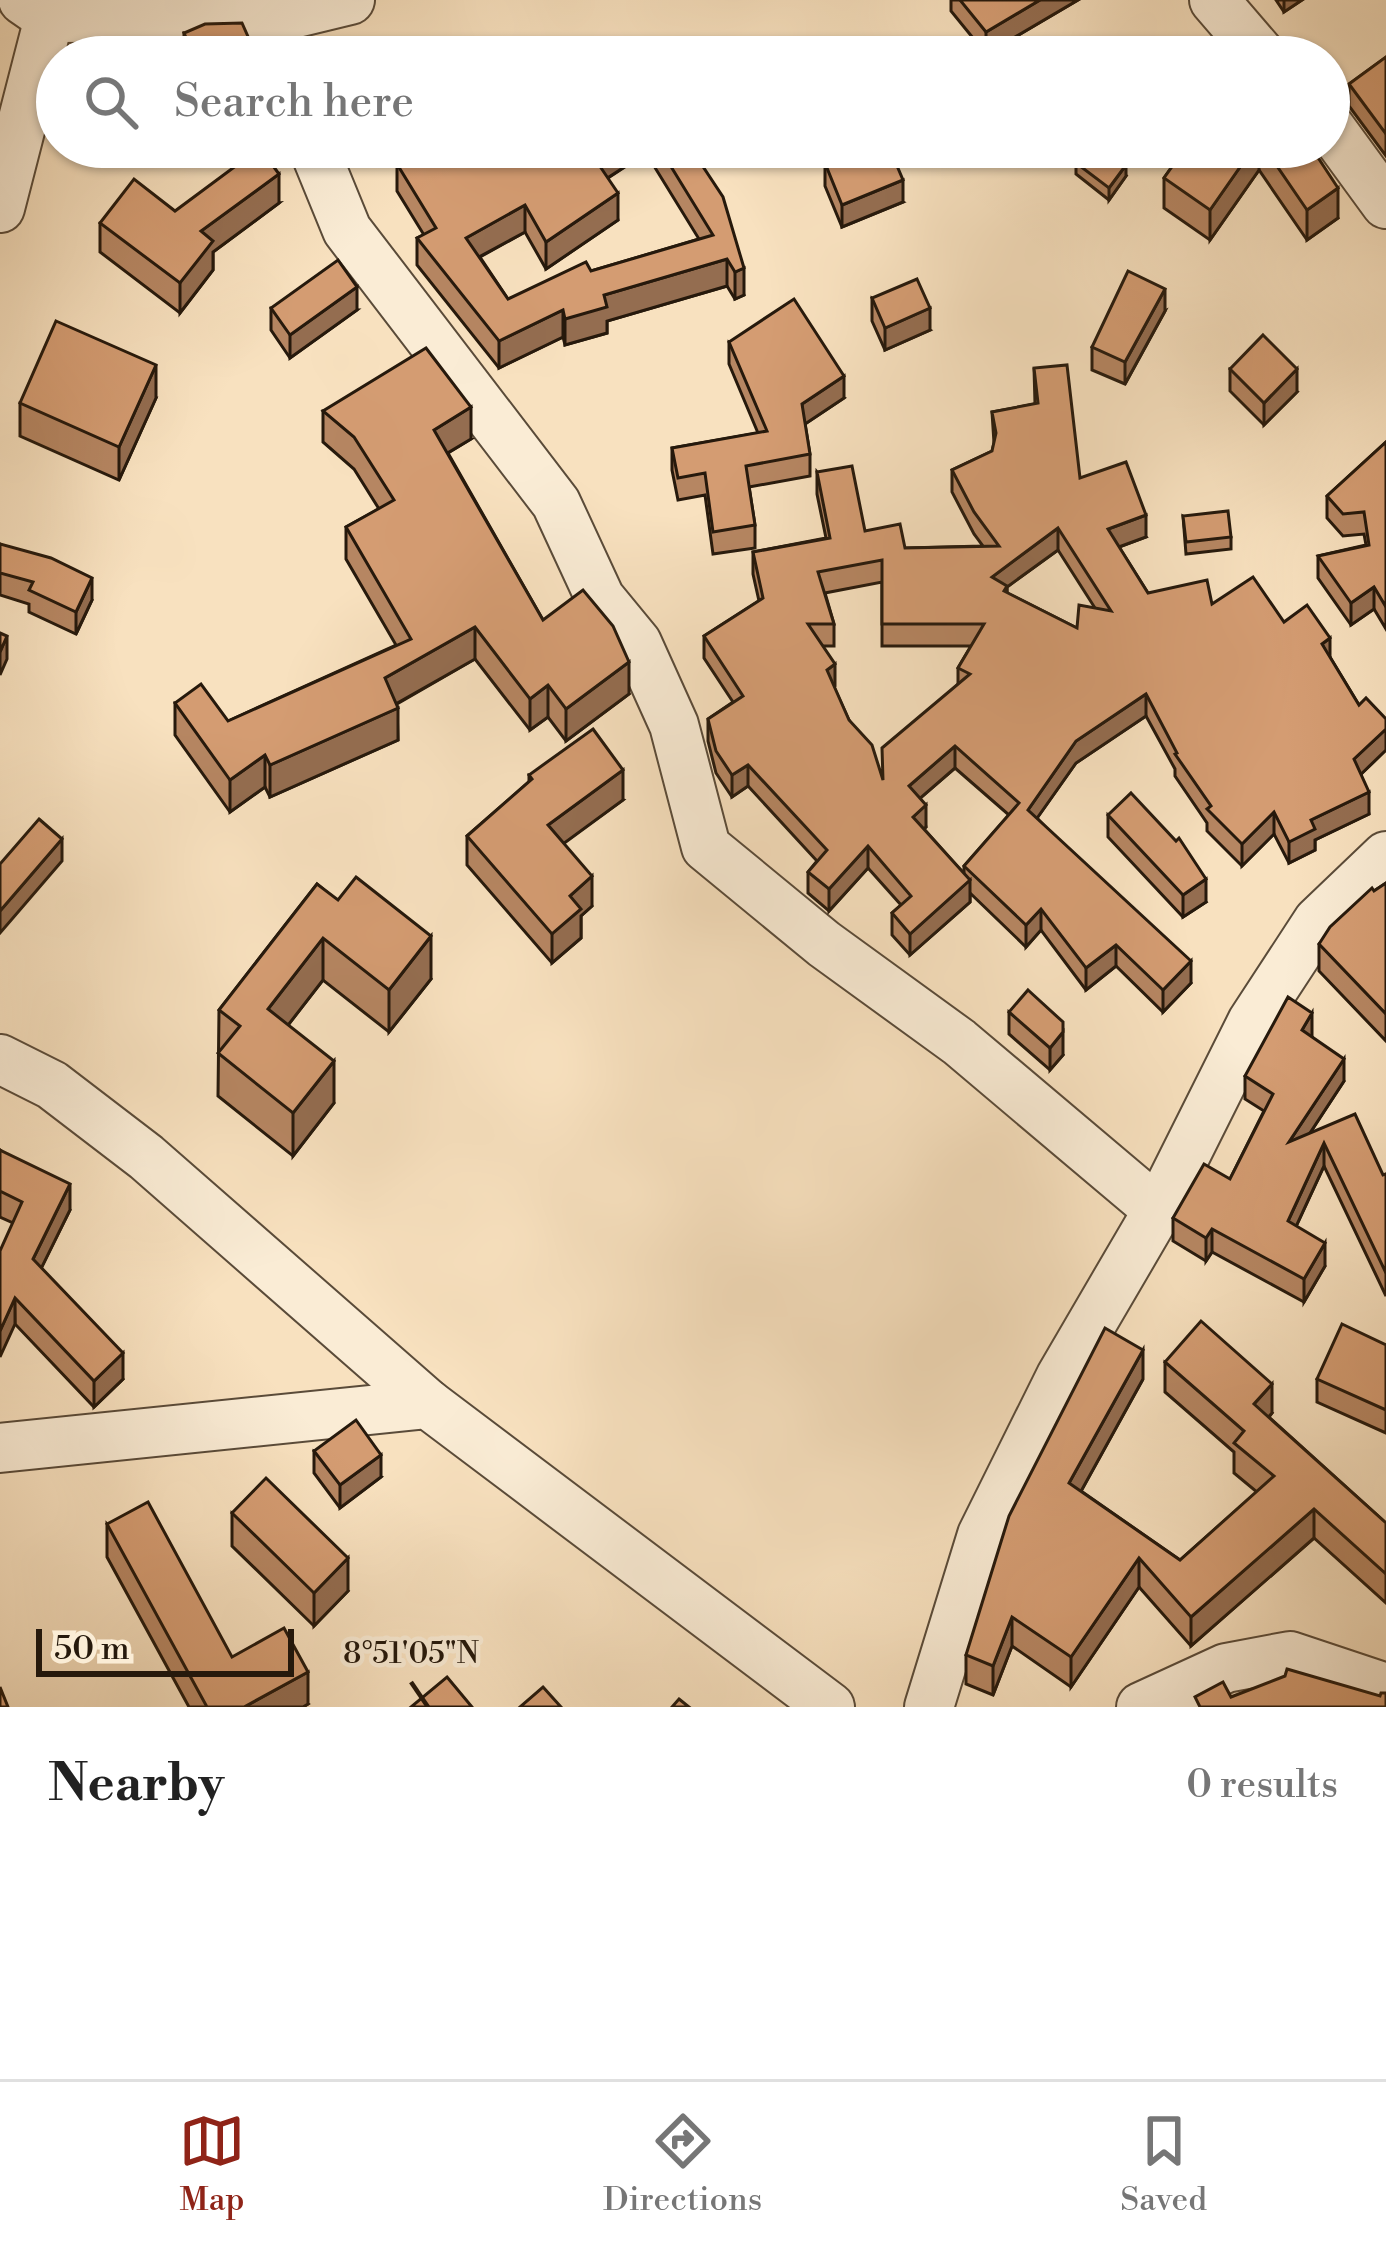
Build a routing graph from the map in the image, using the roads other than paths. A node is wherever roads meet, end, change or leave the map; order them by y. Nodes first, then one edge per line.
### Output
1 (350, 0) edge
2 (1214, 0) edge
3 (36, 9) edge
4 (274, 36) edge
5 (285, 36) edge
6 (1245, 36) edge
7 (1350, 155) edge
8 (322, 168) edge
9 (1386, 204) edge
10 (0, 208) edge
11 (1386, 856) edge
12 (0, 1059) edge
13 (1157, 1210) junction
14 (428, 1404) junction
15 (0, 1448) edge
16 (1386, 1688) edge
17 (830, 1707) edge
18 (929, 1707) edge
19 (1141, 1707) edge

1 - 5 street
2 - 6 street
3 - 4 street
3 - 10 street
7 - 9 street
8 - 13 street
11 - 13 street
12 - 14 street
13 - 18 street
14 - 15 street
14 - 17 street
16 - 19 street

